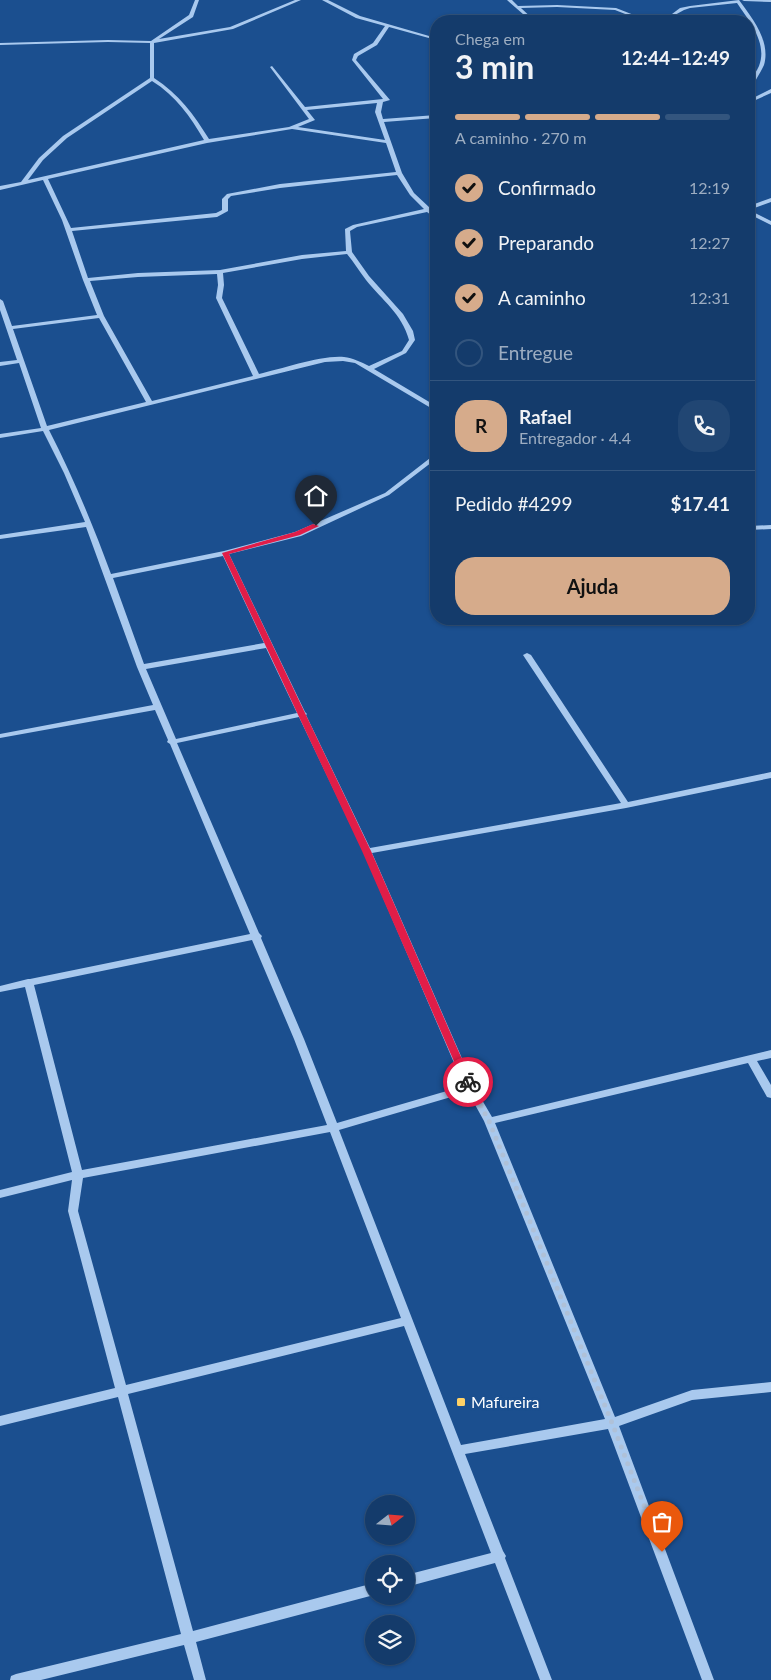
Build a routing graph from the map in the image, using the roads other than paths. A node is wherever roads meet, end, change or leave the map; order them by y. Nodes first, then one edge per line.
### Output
1 (197, 0) edge
2 (299, 0) edge
3 (324, 0) edge
4 (509, 0) edge
5 (740, 1) edge
6 (771, 1) edge
7 (518, 7) junction
8 (527, 15) edge
9 (627, 15) edge
10 (673, 15) edge
11 (748, 15) edge
12 (387, 26) junction
13 (755, 27) edge
14 (430, 37) edge
15 (152, 42) junction
16 (0, 44) edge
17 (272, 67) dead end
18 (755, 75) edge
19 (152, 79) junction
20 (771, 91) edge
21 (755, 99) edge
22 (380, 102) junction
23 (305, 109) junction
24 (430, 117) edge
25 (382, 121) junction
26 (290, 128) junction
27 (207, 141) junction
28 (388, 142) junction
29 (399, 173) junction
30 (45, 179) junction
31 (22, 184) junction
32 (0, 188) edge
33 (771, 200) edge
34 (755, 206) edge
35 (428, 210) joint
36 (755, 215) edge
37 (771, 223) edge
38 (69, 230) junction
39 (349, 252) junction
40 (220, 272) junction
41 (86, 280) junction
42 (0, 301) edge
43 (101, 316) junction
44 (9, 328) junction
45 (21, 361) junction
46 (0, 364) edge
47 (369, 369) junction
48 (257, 377) junction
49 (150, 403) junction
50 (430, 405) edge
51 (45, 429) junction
52 (0, 436) edge
53 (430, 461) edge
54 (89, 524) junction
55 (771, 527) edge
56 (755, 528) edge
57 (0, 537) edge
58 (225, 553) junction
59 (109, 577) junction
60 (269, 645) junction
61 (527, 655) dead end
62 (141, 667) junction
63 (158, 707) junction
64 (303, 714) junction
65 (0, 736) edge
66 (171, 742) junction
67 (771, 775) edge
68 (626, 805) junction
69 (366, 851) junction
70 (257, 936) junction
71 (28, 982) junction
72 (0, 989) edge
73 (771, 1054) edge
74 (751, 1059) junction
75 (470, 1088) junction
76 (771, 1094) edge
77 (489, 1121) junction
78 (333, 1128) junction
79 (78, 1175) junction
80 (0, 1194) edge
81 (407, 1320) junction
82 (771, 1387) edge
83 (124, 1391) junction
84 (0, 1421) edge
85 (612, 1423) junction
86 (459, 1450) junction
87 (500, 1556) junction
88 (415, 1579) edge
89 (365, 1591) edge
90 (190, 1638) junction
91 (16, 1680) edge
92 (200, 1680) edge
93 (546, 1680) edge
94 (708, 1680) edge

1 - 15 street
2 - 15 street
3 - 12 street
4 - 7 street
5 - 6 street
5 - 10 street
5 - 11 street
7 - 8 street
7 - 9 street
12 - 14 street
12 - 22 street
13 - 18 street
15 - 16 street
15 - 19 street
17 - 23 street
19 - 27 street
19 - 31 street
20 - 21 street
22 - 23 street
22 - 25 street
23 - 26 street
24 - 25 street
25 - 28 street
26 - 27 street
26 - 28 street
27 - 30 street
28 - 29 street
29 - 35 street
29 - 38 street
30 - 31 street
30 - 38 street
31 - 32 street
33 - 34 street
35 - 39 street
36 - 37 street
38 - 41 street
39 - 40 street
39 - 47 street
40 - 41 street
40 - 48 street
41 - 43 street
42 - 44 street
43 - 44 street
43 - 49 street
44 - 45 street
45 - 46 street
45 - 51 street
47 - 48 street
47 - 50 street
48 - 49 street
49 - 51 street
51 - 52 street
51 - 54 street
53 - 58 street
54 - 57 street
54 - 59 street
55 - 56 street
58 - 59 street
58 - 60 street
59 - 62 street
60 - 62 street
60 - 64 street
61 - 68 street
62 - 63 street
63 - 65 street
63 - 66 street
64 - 66 street
64 - 69 street
66 - 70 street
67 - 68 street
68 - 69 street
69 - 75 street
70 - 71 street
70 - 78 street
71 - 72 street
71 - 79 street
73 - 74 street
74 - 76 street
74 - 77 street
75 - 77 street
75 - 78 street
77 - 85 street
78 - 79 street
78 - 81 street
79 - 80 street
79 - 83 street
81 - 83 street
81 - 86 street
82 - 85 street
83 - 84 street
83 - 90 street
85 - 86 street
85 - 94 street
86 - 87 street
87 - 88 street
87 - 93 street
89 - 90 street
90 - 91 street
90 - 92 street

